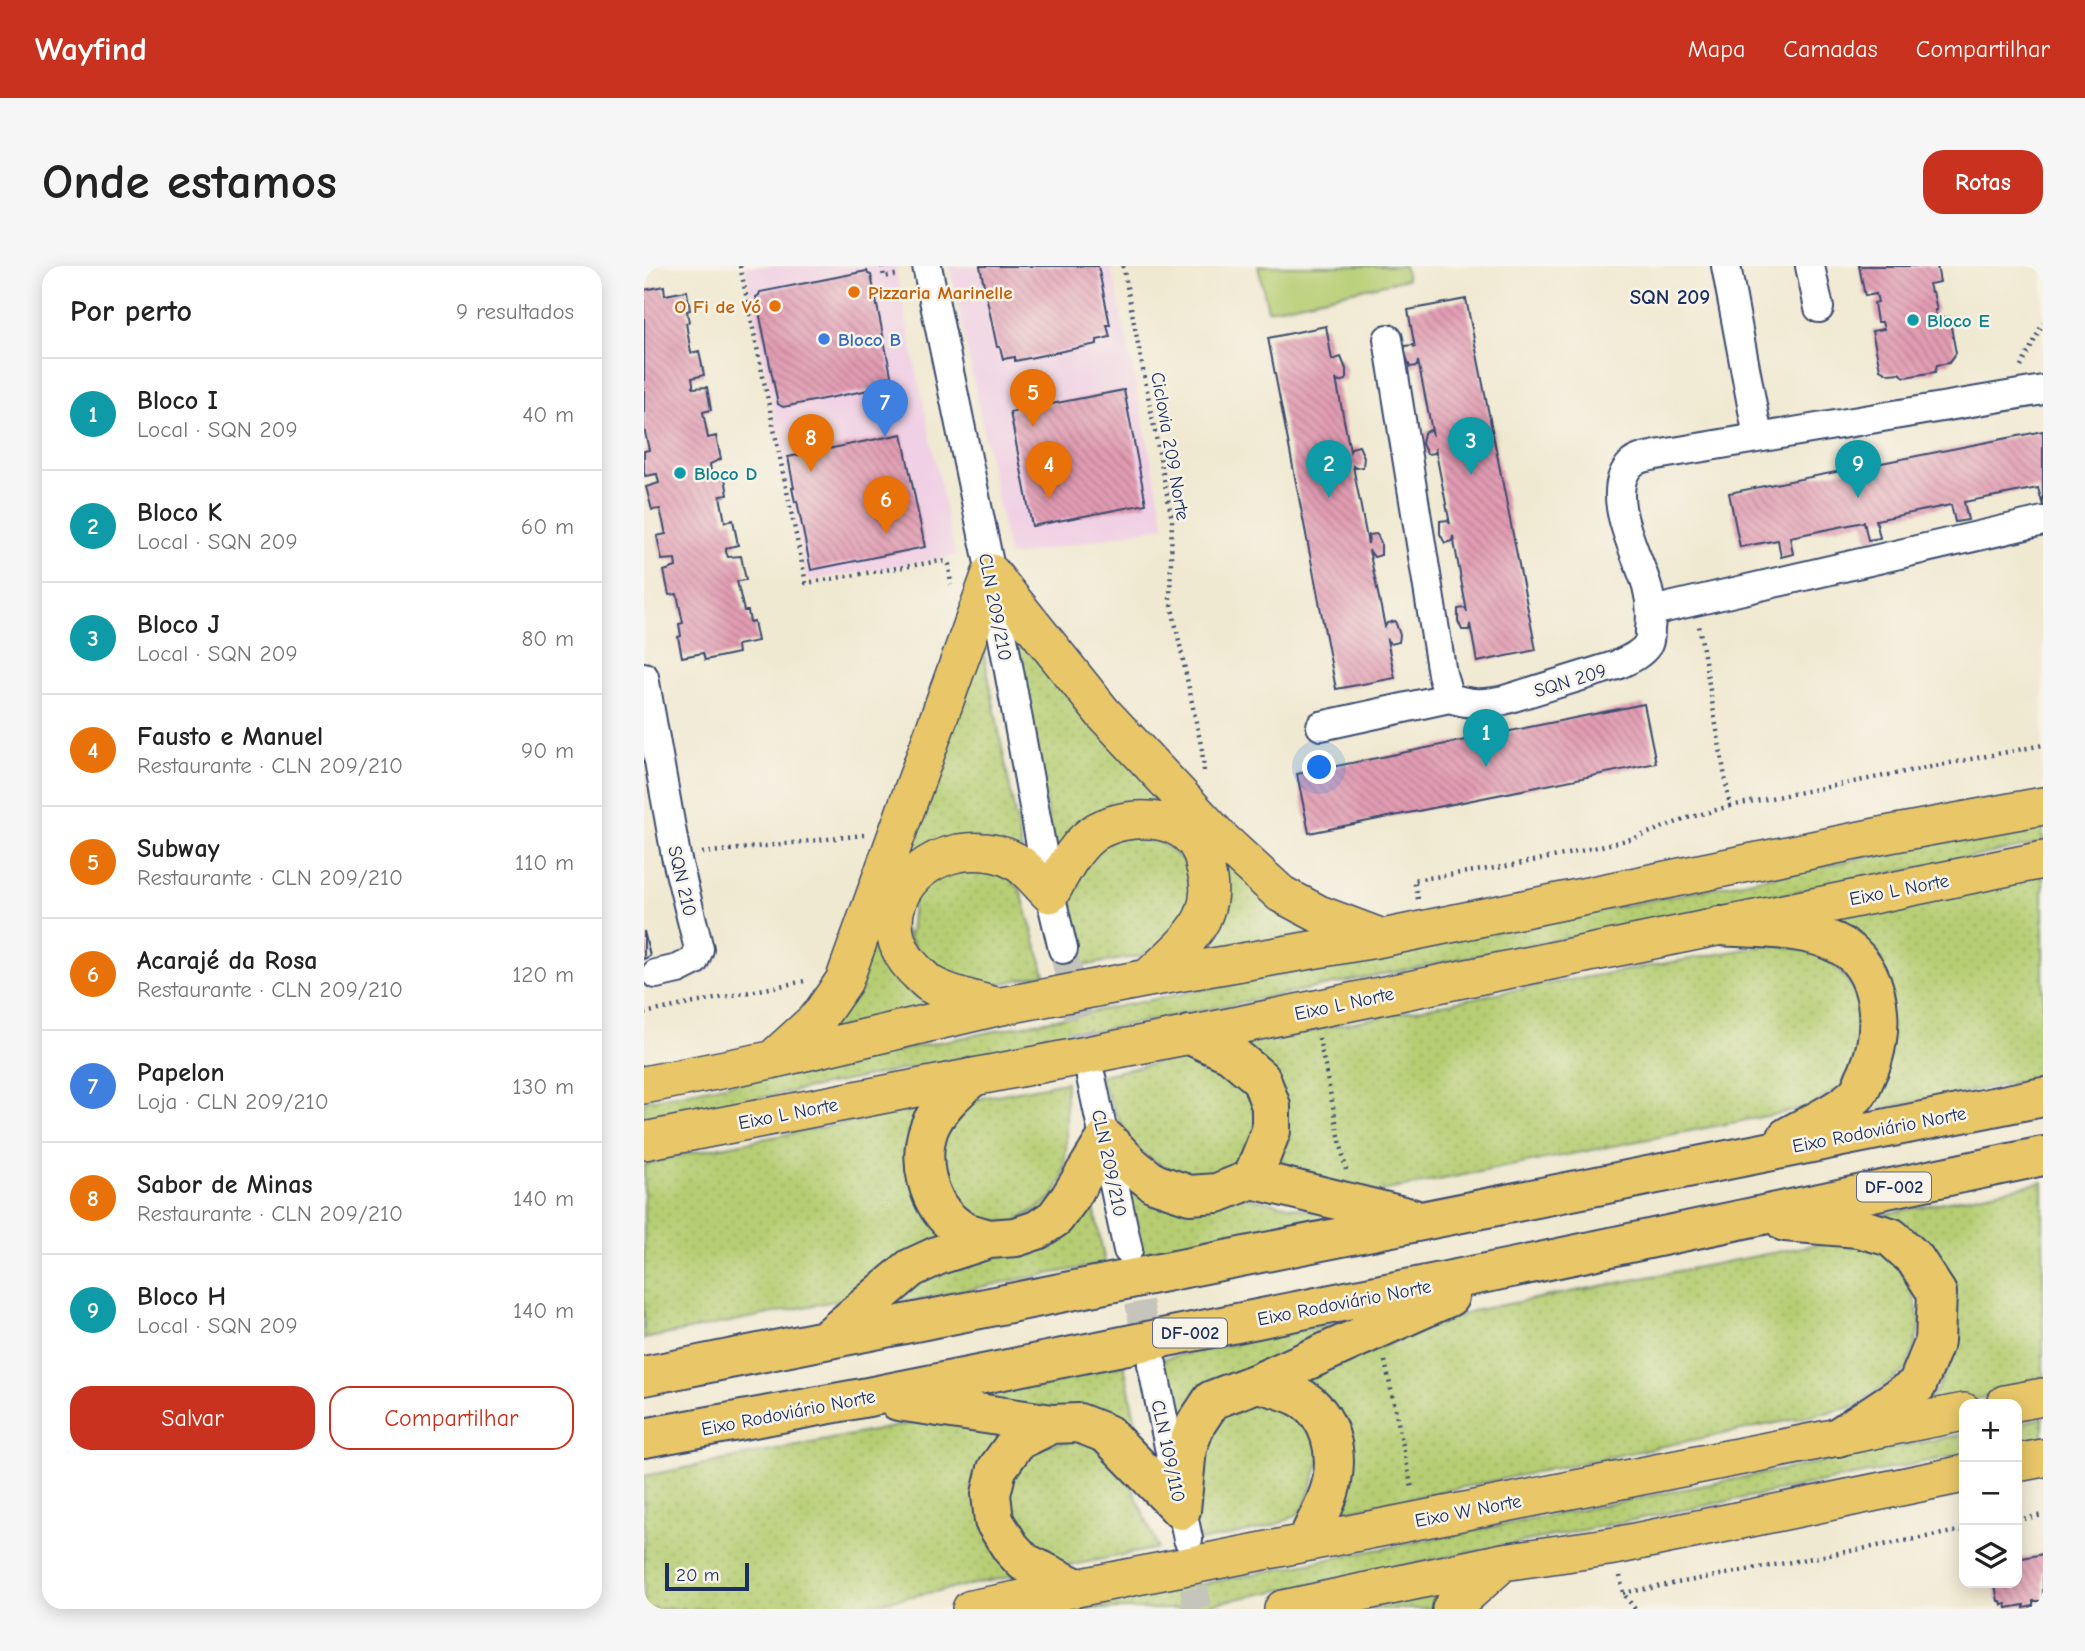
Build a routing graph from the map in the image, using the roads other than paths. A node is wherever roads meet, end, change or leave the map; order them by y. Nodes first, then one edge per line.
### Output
1 (927, 266) edge
2 (1726, 266) edge
3 (1810, 266) edge
4 (1819, 308) dead end
5 (1388, 339) dead end
6 (2043, 390) edge
7 (1758, 437) junction
8 (2043, 521) edge
9 (990, 573) junction
10 (1652, 611) junction
11 (644, 677) edge
12 (1449, 698) junction
13 (1321, 726) dead end
14 (2043, 806) edge
15 (2043, 860) edge
16 (1050, 894) junction
17 (1719, 926) junction
18 (1382, 938) junction
19 (1063, 949) tunnel mouth
20 (656, 974) dead end
21 (1148, 978) junction
22 (997, 1007) junction
23 (1190, 1035) junction
24 (771, 1060) junction
25 (1091, 1077) tunnel mouth
26 (971, 1078) junction
27 (644, 1086) edge
28 (2043, 1097) edge
29 (1106, 1139) junction
30 (644, 1142) edge
31 (1759, 1153) junction
32 (2043, 1156) edge
33 (1252, 1179) junction
34 (1745, 1218) junction
35 (1423, 1220) junction
36 (989, 1239) junction
37 (1128, 1250) tunnel mouth
38 (1511, 1268) junction
39 (827, 1339) junction
40 (1152, 1364) tunnel mouth
41 (644, 1376) edge
42 (1257, 1383) junction
43 (868, 1397) junction
44 (2043, 1397) edge
45 (2022, 1401) edge
46 (1959, 1413) edge
47 (1052, 1424) junction
48 (1838, 1437) junction
49 (644, 1438) edge
50 (2043, 1458) edge
51 (2022, 1462) edge
52 (1959, 1475) edge
53 (1184, 1524) junction
54 (1307, 1541) junction
55 (1503, 1562) junction
56 (1075, 1587) junction
57 (971, 1609) edge
58 (1283, 1609) edge
59 (1451, 1609) edge

1 - 9 street, CLN 209/210
2 - 7 street
3 - 4 street
5 - 12 street
6 - 7 street, SQN 209
7 - 10 street, SQN 209
8 - 10 street
9 - 16 street, CLN 209/210
9 - 18 main road
9 - 24 main road
10 - 12 street, SQN 209
11 - 20 street, SQN 210
12 - 13 street
14 - 18 main road
15 - 17 main road, Eixo L Norte
16 - 19 street, CLN 209/210
16 - 21 main road
16 - 22 main road
17 - 23 main road, Eixo L Norte
17 - 31 highway
18 - 21 main road
21 - 22 main road
22 - 24 main road
23 - 26 main road, Eixo L Norte
23 - 33 highway
24 - 27 main road
25 - 29 street, CLN 209/210
26 - 30 main road, Eixo L Norte
26 - 36 highway
28 - 31 highway, Eixo Rodoviário Norte
29 - 33 highway
29 - 36 highway
29 - 37 street, CLN 209/210
31 - 35 highway, Eixo Rodoviário Norte
32 - 34 highway, Eixo Rodoviário Norte / DF-002
33 - 35 highway
34 - 38 highway, Eixo Rodoviário Norte / DF-002
34 - 48 highway
35 - 39 highway, Eixo Rodoviário Norte
36 - 39 highway
38 - 42 highway
38 - 43 highway, Eixo Rodoviário Norte / DF-002
39 - 41 highway, Eixo Rodoviário Norte
40 - 53 street, CLN 109/110
42 - 53 highway
42 - 54 highway
43 - 47 highway
43 - 49 highway, Eixo Rodoviário Norte / DF-002
44 - 45 main road
46 - 48 main road, Eixo W Norte
47 - 53 highway
47 - 56 highway
48 - 54 main road, Eixo W Norte
50 - 51 main road
52 - 55 main road
54 - 56 main road, Eixo W Norte
55 - 58 main road
55 - 59 main road
56 - 57 main road, Eixo W Norte

